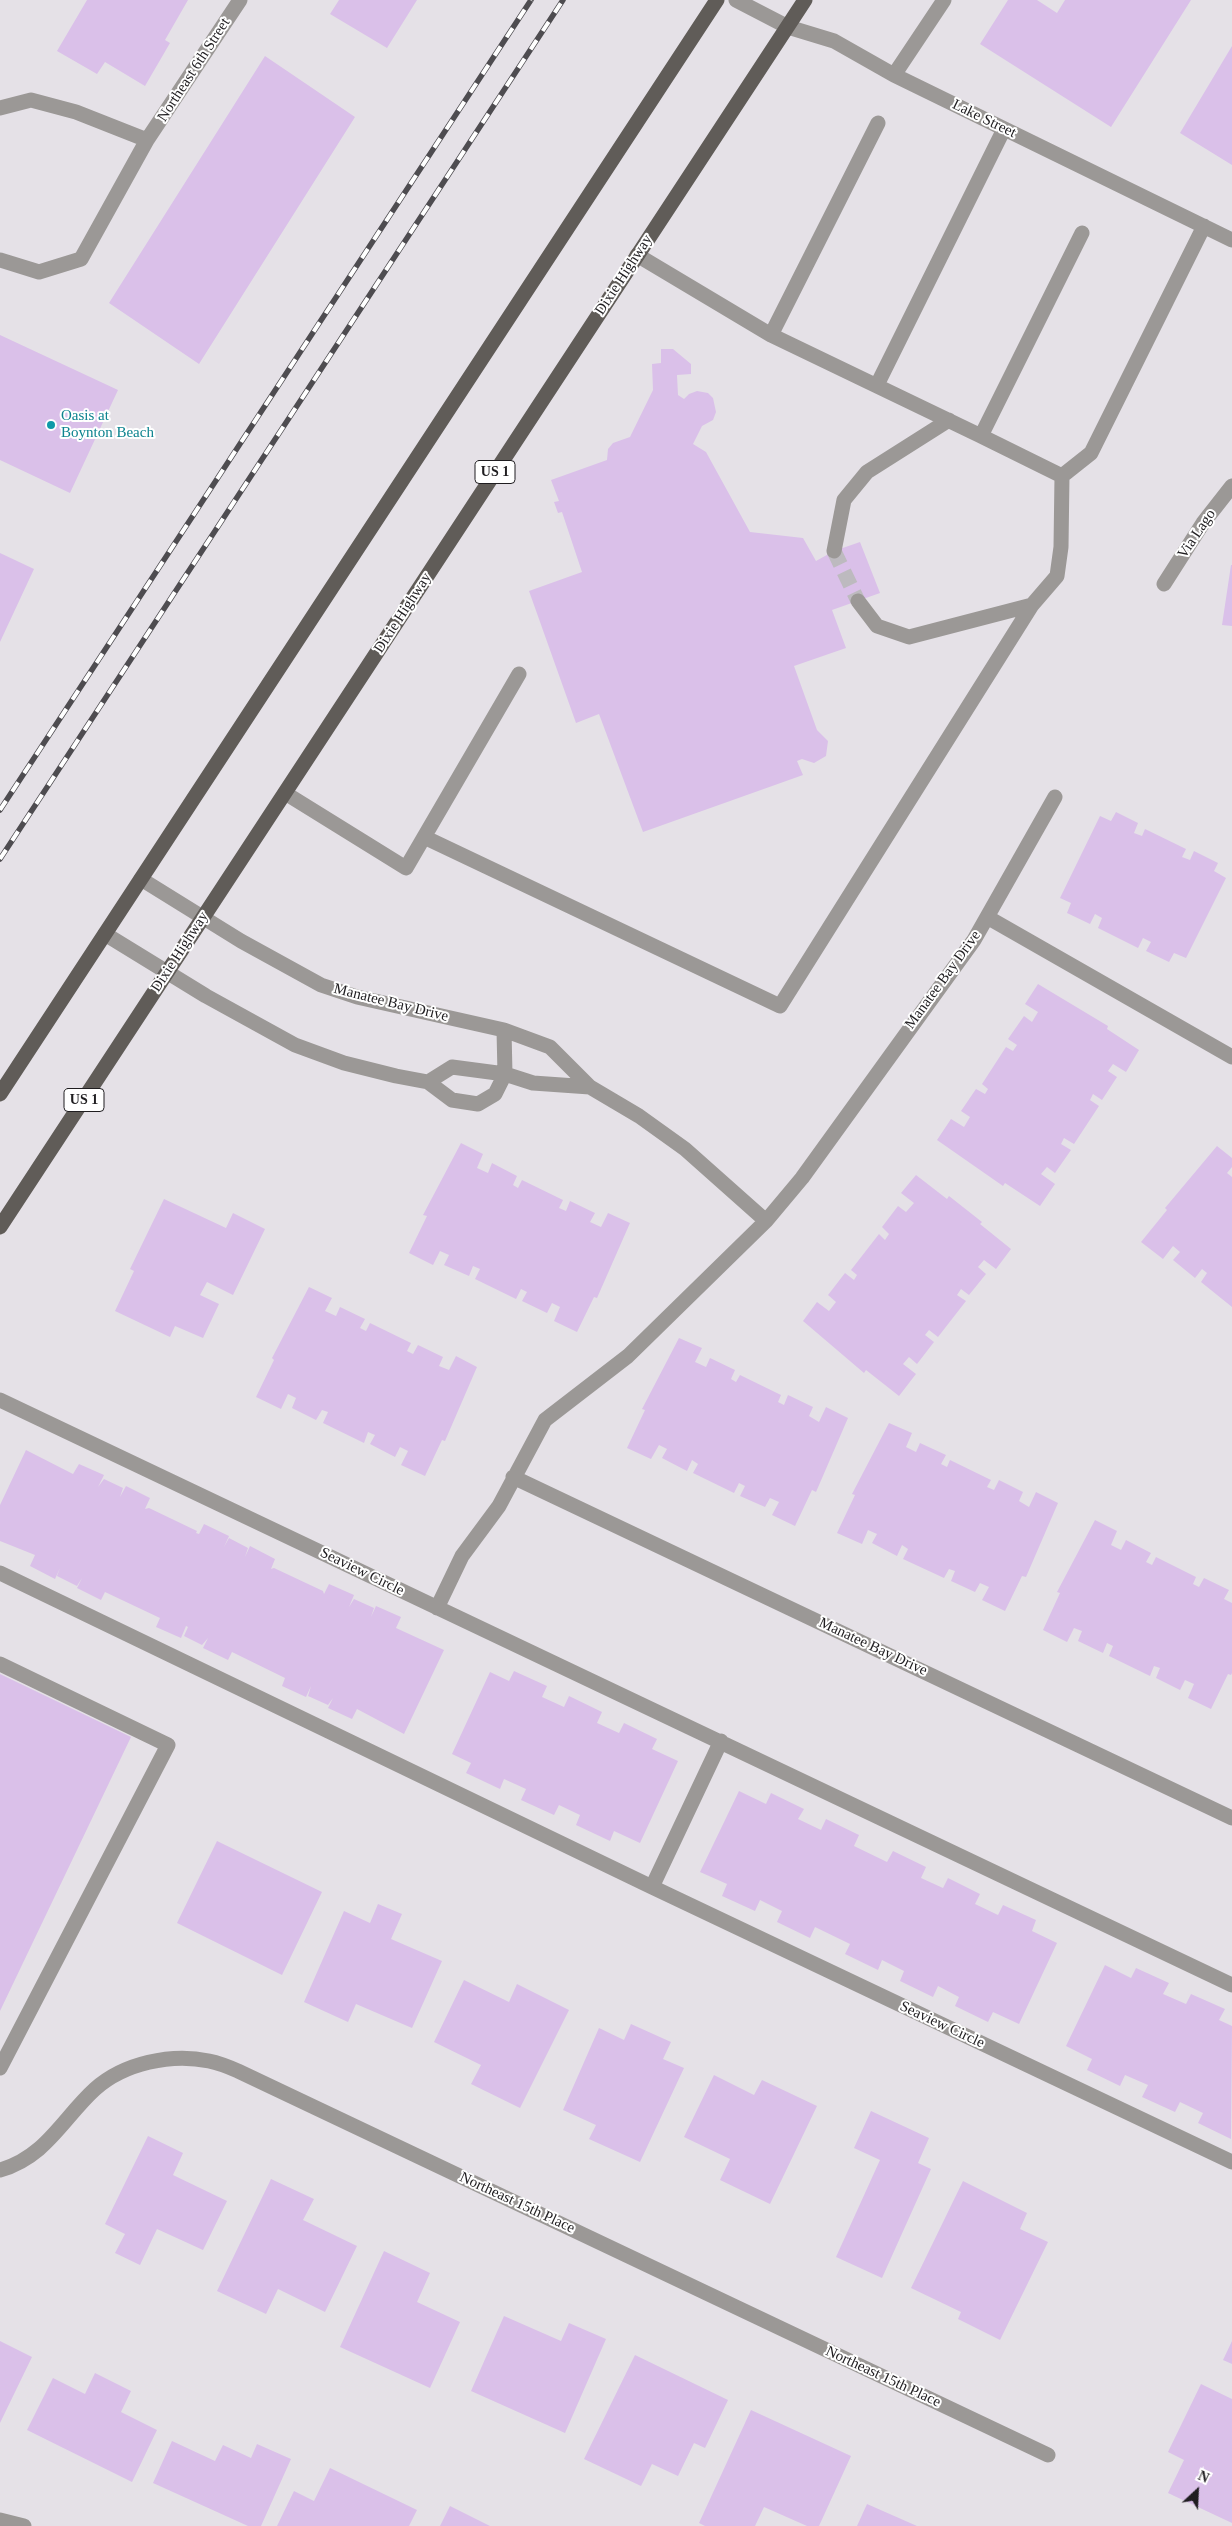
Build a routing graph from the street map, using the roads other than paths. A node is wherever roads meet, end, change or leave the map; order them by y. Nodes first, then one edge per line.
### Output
1 (240, 0) edge
2 (717, 0) edge
3 (736, 0) edge
4 (806, 0) edge
5 (944, 0) edge
6 (788, 26) junction
7 (894, 75) junction
8 (0, 108) edge
9 (878, 123) dead end
10 (1004, 129) junction
11 (147, 140) junction
12 (1204, 226) junction
13 (1082, 233) dead end
14 (1232, 240) edge
15 (637, 255) junction
16 (0, 260) edge
17 (771, 335) junction
18 (878, 385) junction
19 (950, 420) junction
20 (981, 436) junction
21 (1062, 476) junction
22 (1232, 486) edge
23 (834, 551) tunnel mouth
24 (1164, 584) dead end
25 (858, 601) tunnel mouth
26 (1032, 605) junction
27 (519, 674) dead end
28 (285, 793) junction
29 (1055, 796) dead end
30 (424, 837) junction
31 (141, 879) junction
32 (987, 917) junction
33 (203, 918) junction
34 (105, 934) junction
35 (167, 972) junction
36 (504, 1030) junction
37 (1232, 1057) edge
38 (505, 1074) junction
39 (428, 1082) junction
40 (590, 1087) junction
41 (0, 1094) edge
42 (766, 1221) junction
43 (0, 1227) edge
44 (1, 1402) edge
45 (513, 1477) junction
46 (0, 1573) edge
47 (438, 1608) junction
48 (0, 1664) edge
49 (721, 1741) junction
50 (1232, 1818) edge
51 (652, 1887) junction
52 (1232, 1985) edge
53 (0, 2068) edge
54 (1232, 2162) edge
55 (0, 2170) edge
56 (1048, 2455) dead end
57 (0, 2520) edge
58 (24, 2526) edge

1 - 11 street, Northeast 6th Street
2 - 31 main road
3 - 6 street, Lake Street
4 - 6 main road, Dixie Highway / US 1
5 - 7 street
6 - 7 street, Lake Street
6 - 15 main road, Dixie Highway / US 1
7 - 10 street, Lake Street
8 - 11 street
9 - 17 street
10 - 12 street, Lake Street
10 - 18 street
11 - 16 street, Northeast 6th Street
12 - 14 street, Lake Street
12 - 21 street
13 - 20 street
15 - 17 street
15 - 28 main road, Dixie Highway / US 1
17 - 18 street
18 - 19 street
19 - 20 street
19 - 23 street
20 - 21 street
21 - 26 street
22 - 24 street, Via Lago
25 - 26 street
26 - 30 street
27 - 30 street
28 - 30 street
28 - 33 main road, Dixie Highway / US 1
29 - 32 street
31 - 33 street, Manatee Bay Drive
31 - 34 main road
32 - 37 street, Manatee Bay Drive
32 - 42 street, Manatee Bay Drive
33 - 35 main road, Dixie Highway / US 1
33 - 36 street, Manatee Bay Drive
34 - 35 street
34 - 41 main road
35 - 39 street
35 - 43 main road, Dixie Highway / US 1
36 - 38 street
36 - 40 street, Manatee Bay Drive
38 - 39 street, Manatee Bay Drive
38 - 39 street
38 - 40 street, Manatee Bay Drive
40 - 42 street, Manatee Bay Drive
42 - 45 street, Manatee Bay Drive
44 - 47 street, Seaview Circle
45 - 47 street, Manatee Bay Drive
45 - 50 street, Manatee Bay Drive
46 - 51 street, Seaview Circle
47 - 49 street, Seaview Circle
48 - 53 street
49 - 51 street
49 - 52 street, Seaview Circle
51 - 54 street, Seaview Circle
55 - 56 street, Northeast 15th Place
57 - 58 street

